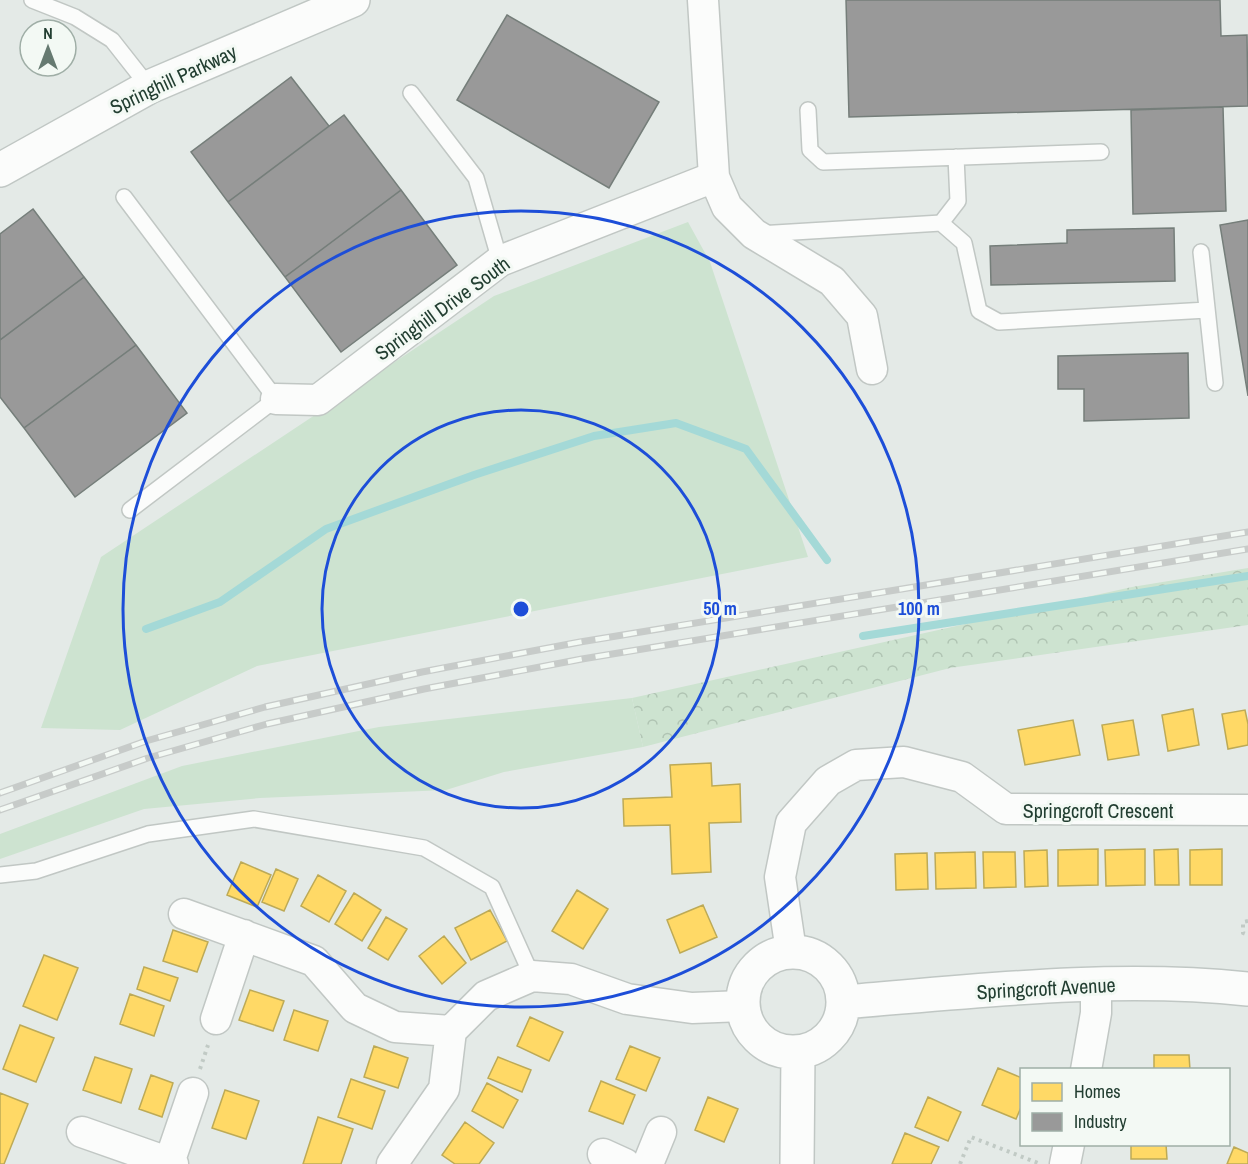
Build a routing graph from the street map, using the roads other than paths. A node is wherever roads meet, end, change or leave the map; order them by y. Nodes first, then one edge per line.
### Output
1 (32, 0) edge
2 (352, 0) edge
3 (703, 0) edge
4 (149, 87) junction
5 (411, 93) dead end
6 (808, 110) dead end
7 (1101, 152) dead end
8 (956, 157) junction
9 (0, 170) edge
10 (714, 177) junction
11 (124, 197) dead end
12 (941, 223) junction
13 (754, 234) junction
14 (1202, 252) dead end
15 (500, 261) junction
16 (1207, 310) junction
17 (872, 369) dead end
18 (1215, 383) dead end
19 (276, 399) junction
20 (130, 510) dead end
21 (1248, 810) edge
22 (0, 875) edge
23 (184, 914) dead end
24 (244, 935) junction
25 (791, 951) junction
26 (532, 976) junction
27 (1096, 983) junction
28 (1248, 989) edge
29 (844, 1002) junction
30 (743, 1006) junction
31 (216, 1019) road end
32 (450, 1031) junction
33 (798, 1052) junction
34 (1086, 1068) edge
35 (193, 1093) road end
36 (81, 1132) dead end
37 (661, 1132) dead end
38 (1069, 1146) edge
39 (398, 1162) edge
40 (171, 1163) edge
41 (648, 1164) edge
42 (797, 1164) edge
43 (1065, 1164) edge

1 - 4 lane
2 - 4 street, Springhill Parkway
3 - 10 street
4 - 9 street, Springhill Parkway
5 - 15 lane
6 - 8 lane
7 - 8 lane
8 - 12 lane
10 - 13 street
10 - 15 street, Springhill Drive South
11 - 19 lane
12 - 13 lane
12 - 16 lane
13 - 17 street
14 - 16 lane
15 - 19 street, Springhill Drive South
16 - 18 lane
19 - 20 lane
21 - 25 street, Springcroft Crescent
22 - 26 lane
23 - 24 street
24 - 31 street
24 - 32 street
25 - 29 street
25 - 30 street
26 - 30 street
26 - 32 street
27 - 28 street, Springcroft Avenue
27 - 29 street, Springcroft Avenue
27 - 34 street
29 - 33 street
30 - 33 street
32 - 39 street
33 - 42 street
35 - 40 street
36 - 40 street
37 - 41 street
38 - 43 street

